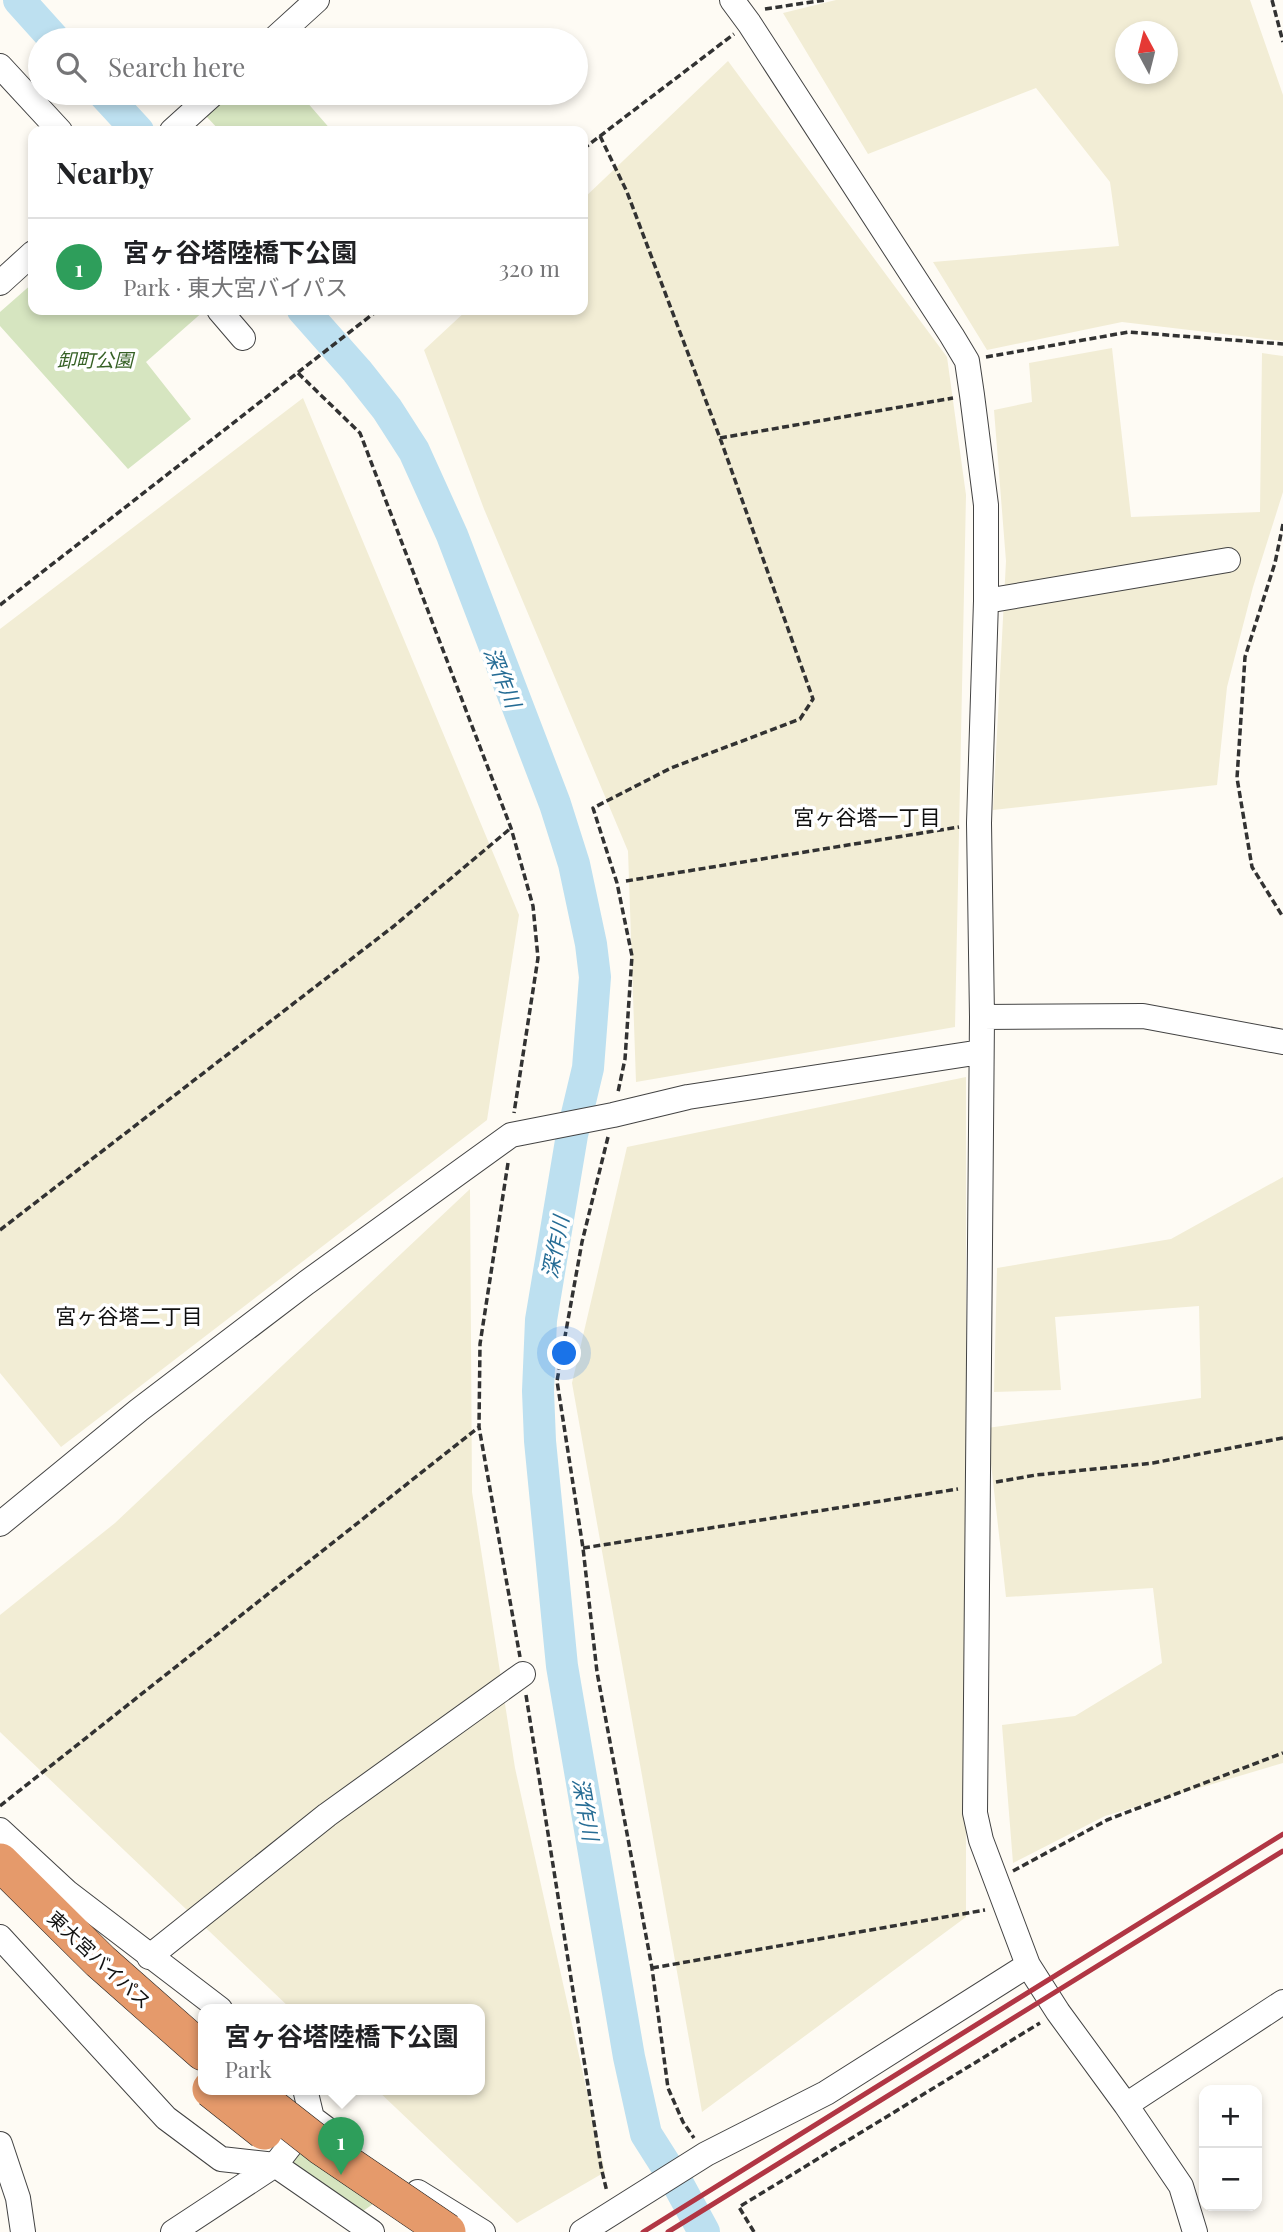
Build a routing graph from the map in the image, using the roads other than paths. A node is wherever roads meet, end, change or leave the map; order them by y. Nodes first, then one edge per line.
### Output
1 (732, 0) edge
2 (302, 5) edge
3 (283, 28) edge
4 (0, 66) edge
5 (28, 96) edge
6 (36, 105) edge
7 (201, 105) edge
8 (55, 126) edge
9 (177, 126) edge
10 (28, 258) edge
11 (0, 283) edge
12 (223, 315) edge
13 (243, 338) dead end
14 (1228, 560) dead end
15 (986, 600) junction
16 (982, 1017) junction
17 (1283, 1042) edge
18 (981, 1052) junction
19 (0, 1524) edge
20 (523, 1674) road end
21 (0, 1830) edge
22 (0, 1862) edge
23 (0, 1897) edge
24 (0, 1937) edge
25 (149, 1957) junction
26 (1028, 1965) junction
27 (1283, 2002) edge
28 (213, 2004) edge
29 (197, 2062) edge
30 (219, 2095) edge
31 (256, 2095) edge
32 (306, 2095) edge
33 (1126, 2105) junction
34 (312, 2119) junction
35 (0, 2144) edge
36 (275, 2165) junction
37 (408, 2186) junction
38 (367, 2229) edge
39 (23, 2232) edge
40 (173, 2232) edge
41 (408, 2232) edge
42 (447, 2232) edge
43 (483, 2232) edge
44 (582, 2232) edge
45 (1195, 2232) edge

1 - 15 street
2 - 3 street
4 - 5 street
6 - 8 street
7 - 9 street
10 - 11 street
12 - 13 street
14 - 15 street
15 - 16 street
16 - 17 street
16 - 18 street
18 - 19 street
18 - 26 street
20 - 25 street
21 - 25 street
22 - 29 highway, 東大宮バイパス
23 - 29 highway, 東大宮バイパス
24 - 36 street
25 - 28 street
26 - 33 street
26 - 44 street
27 - 33 street
30 - 41 highway, bridge
31 - 42 highway, bridge
32 - 34 street
33 - 45 street
34 - 36 street
34 - 37 street
35 - 39 street
36 - 38 street
36 - 40 street
37 - 38 street
37 - 43 street

